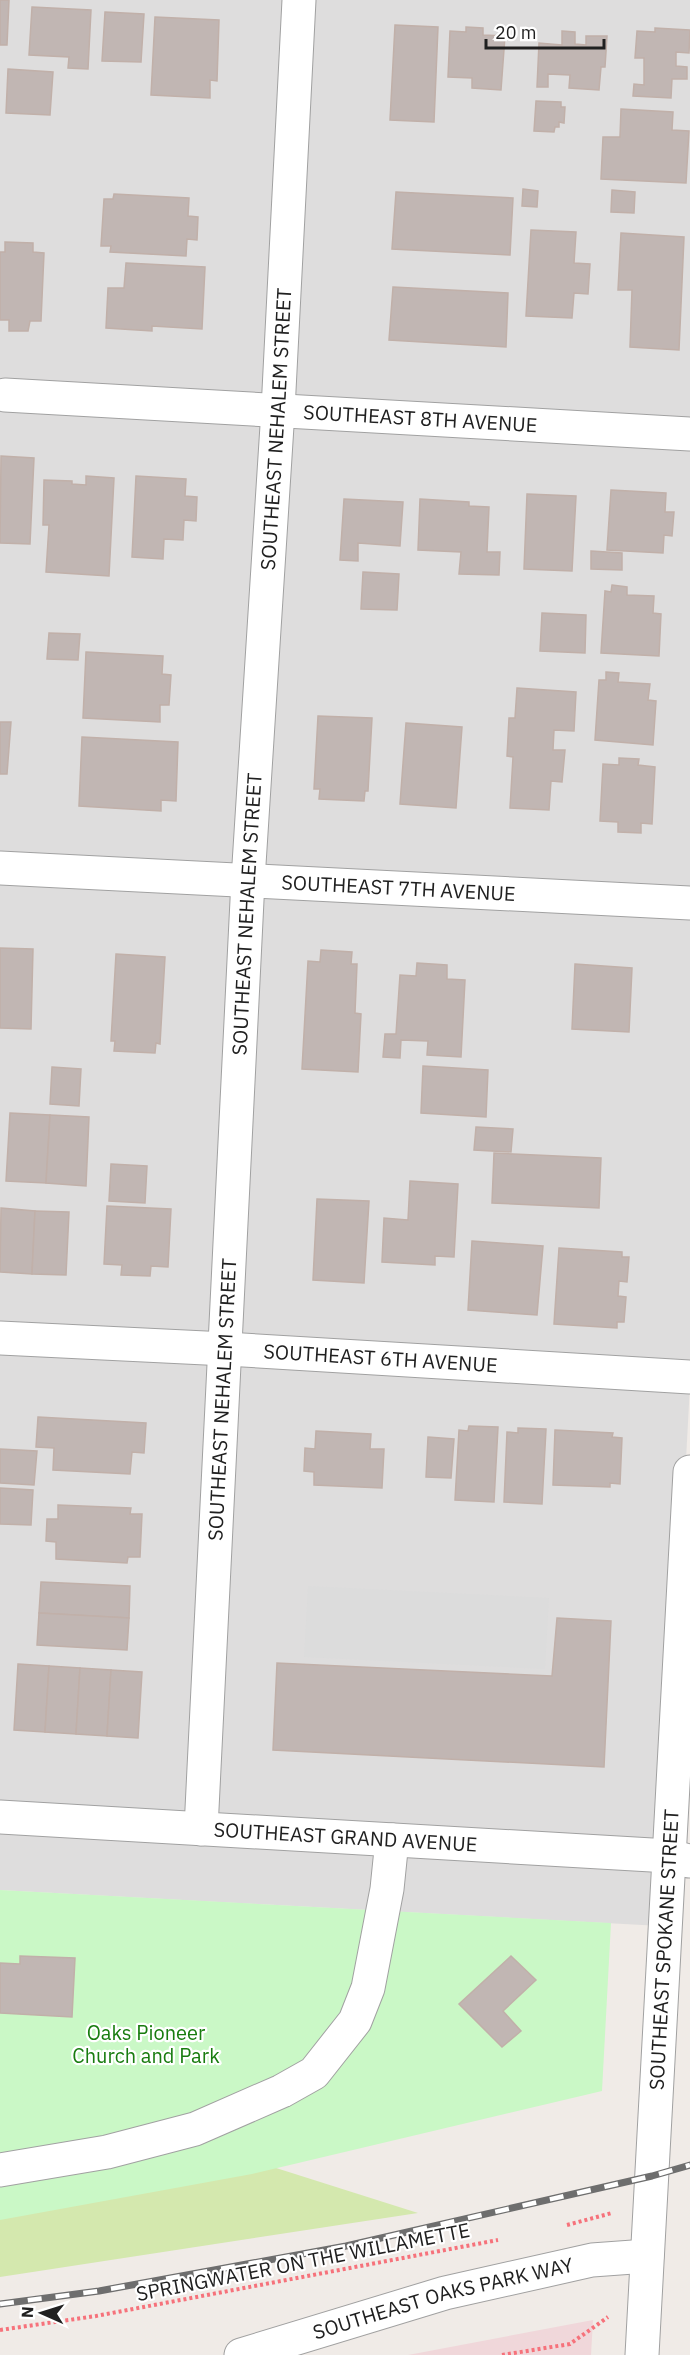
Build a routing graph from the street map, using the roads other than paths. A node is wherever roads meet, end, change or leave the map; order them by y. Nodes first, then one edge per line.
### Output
1 (299, 0) edge
2 (5, 395) dead end
3 (278, 410) junction
4 (690, 434) edge
5 (0, 868) edge
6 (248, 880) junction
7 (690, 903) edge
8 (0, 1338) edge
9 (226, 1348) junction
10 (690, 1377) edge
11 (690, 1472) edge
12 (0, 1817) edge
13 (201, 1828) junction
14 (392, 1840) junction
15 (680, 1859) edge
16 (0, 2170) edge
17 (647, 2256) junction
18 (241, 2355) edge
19 (642, 2355) edge

1 - 3 street, SOUTHEAST NEHALEM STREET
2 - 3 street, SOUTHEAST 8TH AVENUE
3 - 4 street, SOUTHEAST 8TH AVENUE
3 - 6 street, SOUTHEAST NEHALEM STREET
5 - 6 street, SOUTHEAST 7TH AVENUE
6 - 7 street, SOUTHEAST 7TH AVENUE
6 - 9 street, SOUTHEAST NEHALEM STREET
8 - 9 street, SOUTHEAST 6TH AVENUE
9 - 10 street, SOUTHEAST 6TH AVENUE
9 - 13 street, SOUTHEAST NEHALEM STREET
11 - 15 street, SOUTHEAST SPOKANE STREET
12 - 13 street, SOUTHEAST GRAND AVENUE
13 - 14 street, SOUTHEAST GRAND AVENUE
14 - 15 street, SOUTHEAST GRAND AVENUE
14 - 16 street
15 - 17 street, SOUTHEAST SPOKANE STREET
17 - 18 street, SOUTHEAST OAKS PARK WAY
17 - 19 street, SOUTHEAST SPOKANE STREET

